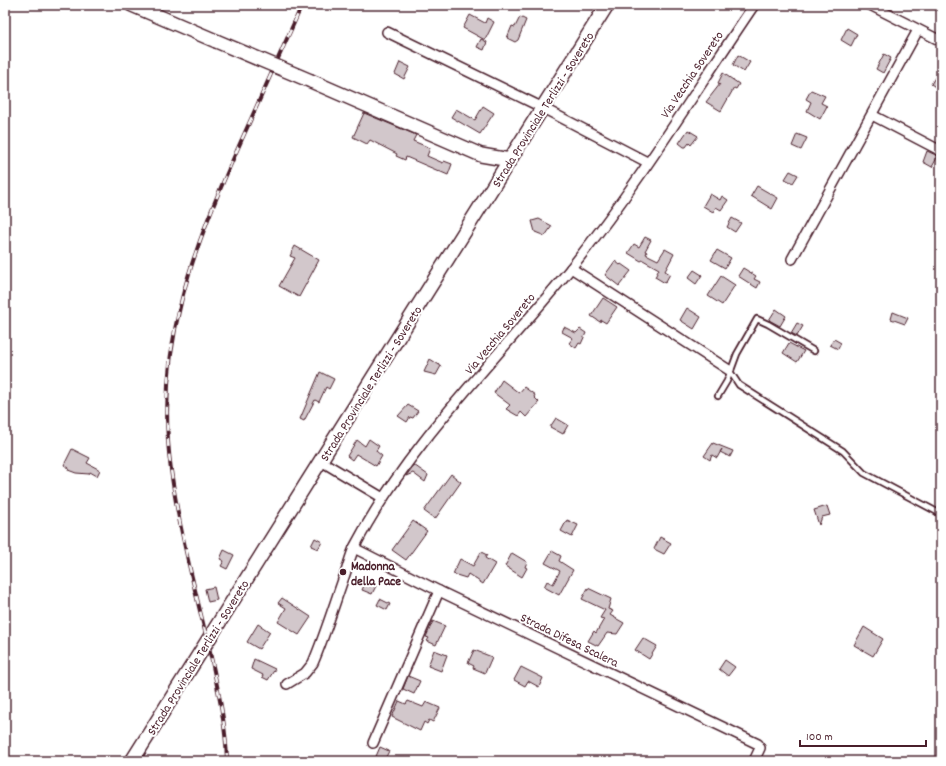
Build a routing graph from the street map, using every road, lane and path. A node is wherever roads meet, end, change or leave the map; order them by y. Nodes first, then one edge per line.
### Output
1 (132, 5) edge
2 (607, 5) edge
3 (754, 5) edge
4 (870, 5) edge
5 (918, 30) junction
6 (387, 32) dead end
7 (941, 41) edge
8 (542, 109) junction
9 (872, 115) junction
10 (941, 151) edge
11 (481, 155) junction
12 (510, 160) junction
13 (647, 162) junction
14 (502, 172) junction
15 (792, 259) dead end
16 (571, 268) junction
17 (814, 351) dead end
18 (729, 370) junction
19 (718, 396) dead end
20 (321, 461) junction
21 (383, 498) junction
22 (941, 514) edge
23 (354, 548) junction
24 (439, 591) junction
25 (287, 684) dead end
26 (373, 743) dead end
27 (132, 761) edge
28 (754, 761) edge

1 - 11 street, bridge
2 - 8 street, Strada Provinciale Terlizzi - Sovereto
3 - 13 street, Via Vecchia Sovereto
4 - 5 street
5 - 7 street
5 - 9 street
6 - 8 street
8 - 12 street, Strada Provinciale Terlizzi - Sovereto
8 - 13 street
9 - 10 street
9 - 15 street
11 - 12 street
11 - 14 street
12 - 14 street, Strada Provinciale Terlizzi - Sovereto
13 - 16 street, Via Vecchia Sovereto
14 - 20 street, Strada Provinciale Terlizzi - Sovereto
16 - 18 street
16 - 21 street, Via Vecchia Sovereto
17 - 18 lane
18 - 19 lane
18 - 22 lane
20 - 21 street
20 - 27 street, Strada Provinciale Terlizzi - Sovereto
21 - 23 street, Via Vecchia Sovereto
23 - 24 street, Strada Difesa Scalera
23 - 25 street, Via Vecchia Sovereto
24 - 26 street
24 - 28 street, Strada Difesa Scalera

